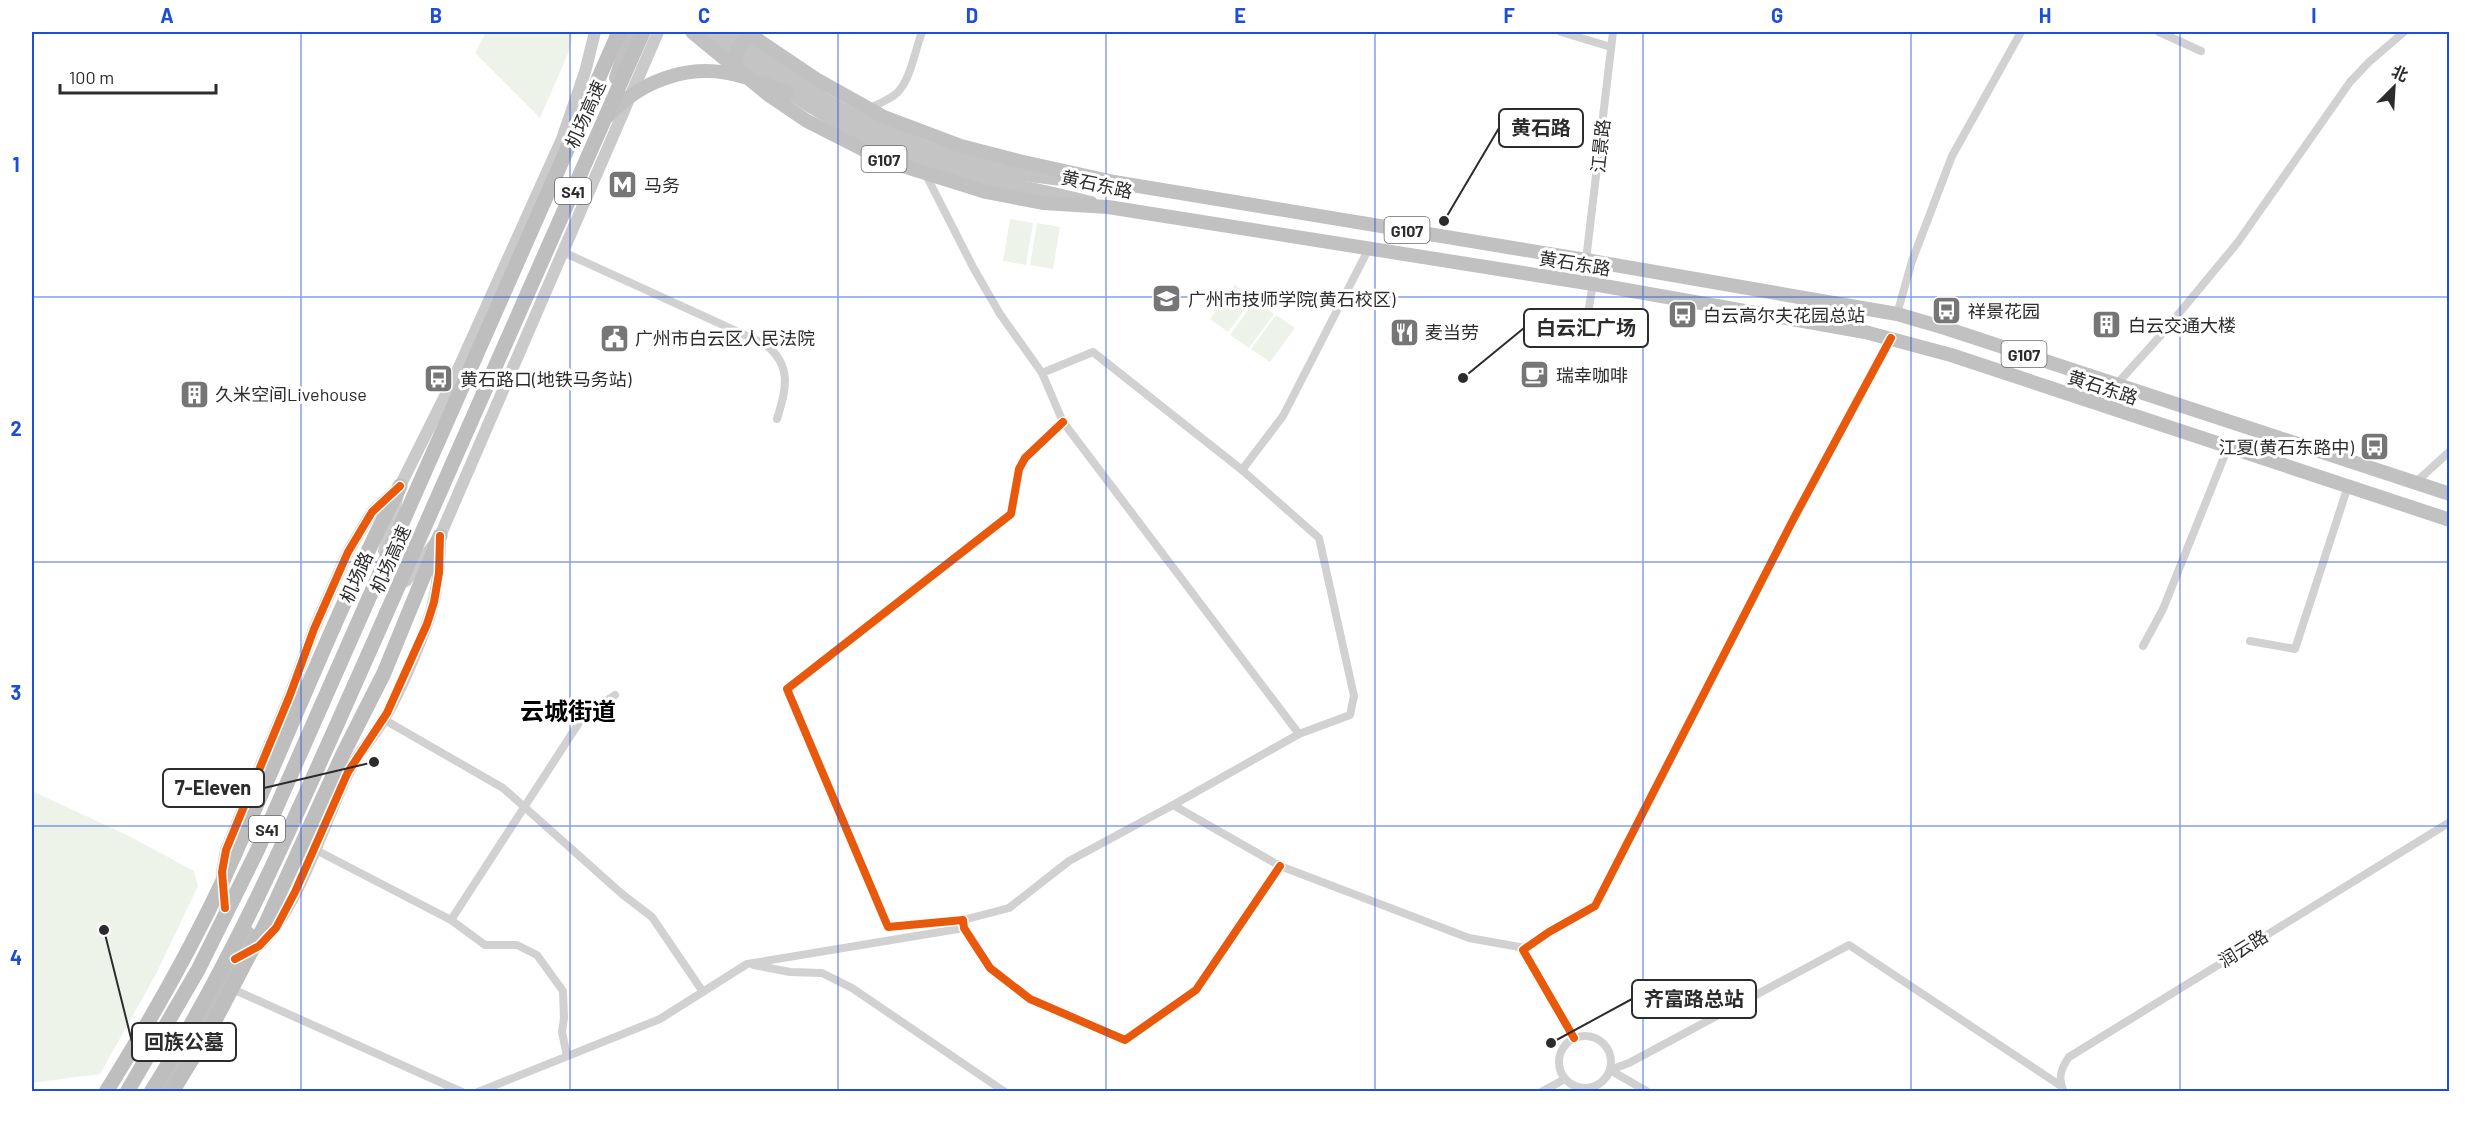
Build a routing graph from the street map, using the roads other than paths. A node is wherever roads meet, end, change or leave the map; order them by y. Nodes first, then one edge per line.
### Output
1 (595, 32) edge
2 (612, 32) edge
3 (618, 32) edge
4 (631, 32) edge
5 (643, 32) edge
6 (658, 32) edge
7 (693, 32) edge
8 (711, 32) edge
9 (728, 32) edge
10 (922, 32) edge
11 (1561, 32) edge
12 (1613, 32) edge
13 (2021, 32) edge
14 (2159, 32) edge
15 (2403, 32) edge
16 (752, 34) edge
17 (1611, 47) junction
18 (2201, 51) dead end
19 (738, 69) junction
20 (788, 93) junction
21 (868, 109) junction
22 (597, 128) junction
23 (562, 139) junction
24 (909, 148) junction
25 (606, 155) junction
26 (926, 175) junction
27 (1114, 182) junction
28 (1108, 207) junction
29 (1369, 248) junction
30 (563, 252) junction
31 (1586, 260) junction
32 (1593, 284) junction
33 (1897, 314) junction
34 (1585, 330) dead end
35 (1891, 338) junction
36 (1042, 373) junction
37 (2116, 385) junction
38 (777, 418) dead end
39 (1063, 422) junction
40 (2228, 447) junction
41 (2450, 452) edge
42 (1242, 470) junction
43 (446, 475) junction
44 (2415, 483) junction
45 (400, 486) junction
46 (2348, 486) junction
47 (2450, 494) edge
48 (2450, 520) edge
49 (440, 536) junction
50 (382, 563) junction
51 (406, 581) junction
52 (2250, 641) dead end
53 (2143, 646) dead end
54 (615, 695) dead end
55 (383, 719) junction
56 (1299, 734) junction
57 (1173, 805) junction
58 (525, 807) junction
59 (2450, 822) edge
60 (314, 849) junction
61 (1280, 866) junction
62 (225, 908) junction
63 (451, 920) junction
64 (964, 924) junction
65 (1525, 948) junction
66 (235, 960) junction
67 (747, 964) junction
68 (222, 985) junction
69 (703, 992) junction
70 (1574, 1038) junction
71 (567, 1056) junction
72 (1610, 1070) junction
73 (1565, 1080) junction
74 (128, 1085) edge
75 (2062, 1089) edge
76 (106, 1092) edge
77 (120, 1092) edge
78 (151, 1092) edge
79 (161, 1092) edge
80 (172, 1092) edge
81 (462, 1092) edge
82 (478, 1092) edge
83 (1005, 1092) edge
84 (1541, 1092) edge
85 (1648, 1092) edge

1 - 23 main road
2 - 50 highway, 机场路
3 - 74 highway, 机场高速 / S41
4 - 22 highway
5 - 78 highway, 机场高速 / S41
6 - 25 main road
7 - 19 highway, G107
8 - 20 main road, 黄石东路
9 - 24 main road, 黄石东路
10 - 21 street
11 - 17 street
12 - 17 street, 江景路
13 - 33 street
14 - 18 street
15 - 37 street
16 - 19 highway
16 - 21 highway, G107
17 - 31 street, 江景路
19 - 26 highway, G107
20 - 22 highway
20 - 24 main road, 黄石东路
21 - 27 highway, G107
22 - 43 highway
23 - 25 main road
23 - 45 main road
24 - 27 main road, 黄石东路
24 - 28 main road, 黄石东路
25 - 30 main road
26 - 28 highway, G107
26 - 36 street
27 - 31 highway, 黄石东路 / G107
28 - 29 highway, 黄石东路 / G107
29 - 32 highway, 黄石东路 / G107
29 - 42 street
30 - 38 street
30 - 49 main road
31 - 33 highway, 黄石东路 / G107
32 - 34 street
32 - 35 highway, 黄石东路 / G107
33 - 37 highway, 黄石东路 / G107
35 - 40 highway, 黄石东路 / G107
35 - 65 street
36 - 39 street
36 - 42 street
37 - 44 highway, 黄石东路 / G107
39 - 56 street
39 - 64 street
40 - 46 highway, 黄石东路 / G107
40 - 53 street
41 - 44 street
42 - 56 street
43 - 49 main road
43 - 51 highway
44 - 47 highway, 黄石东路 / G107
45 - 50 main road
45 - 62 main road
45 - 76 highway
46 - 48 highway, 黄石东路 / G107
46 - 52 street
49 - 51 main road
49 - 55 main road
49 - 80 highway
50 - 62 highway, 机场路
51 - 66 highway
54 - 58 street
55 - 58 street
55 - 60 main road
56 - 57 street
57 - 61 street
57 - 64 street
58 - 63 street
58 - 69 street
59 - 75 street, 润云路
60 - 63 street
60 - 66 main road
61 - 64 street
61 - 65 street
62 - 74 highway, 机场路
63 - 71 street
64 - 67 street
65 - 70 street
66 - 68 highway
67 - 69 street
67 - 83 street
68 - 79 highway
68 - 81 street
69 - 71 street
70 - 72 street
70 - 73 street
71 - 82 street
72 - 73 street
72 - 75 street
72 - 85 street
73 - 84 street
74 - 77 highway, 机场路

